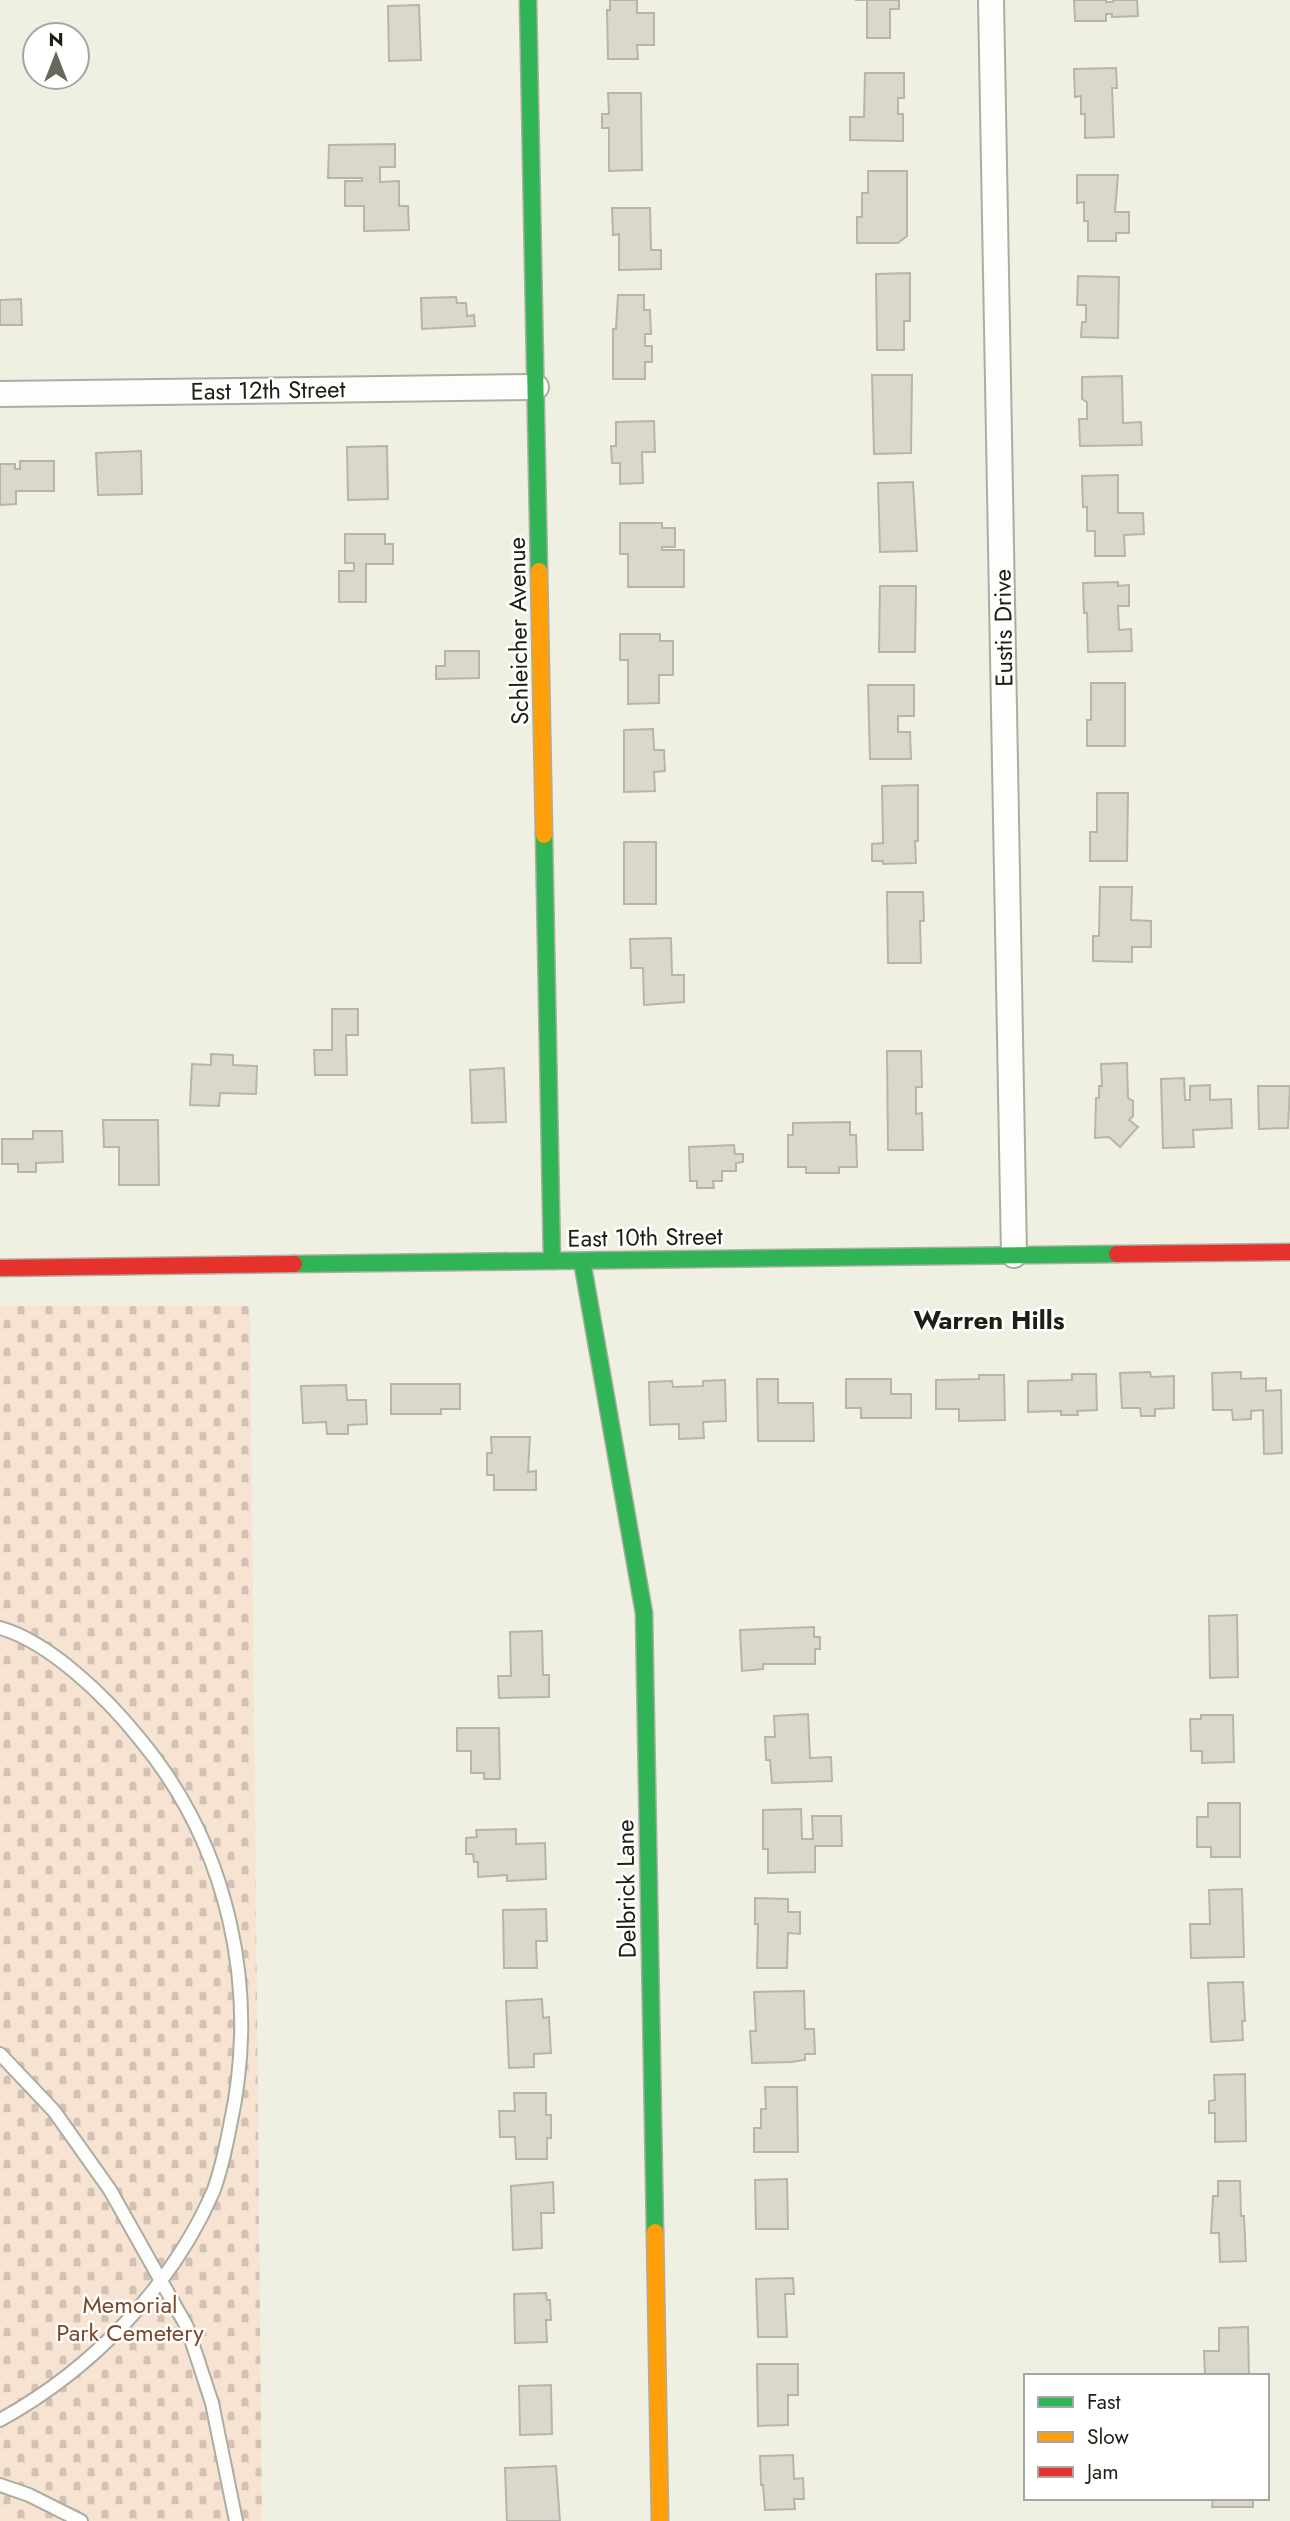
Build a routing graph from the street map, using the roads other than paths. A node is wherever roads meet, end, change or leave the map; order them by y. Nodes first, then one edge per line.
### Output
1 (528, 0) edge
2 (991, 0) edge
3 (536, 387) junction
4 (0, 394) edge
5 (1290, 1252) edge
6 (1014, 1255) junction
7 (552, 1261) junction
8 (582, 1261) junction
9 (0, 1268) edge
10 (0, 1628) edge
11 (0, 2054) edge
12 (162, 2280) junction
13 (0, 2420) edge
14 (0, 2485) edge
15 (81, 2521) edge
16 (236, 2521) edge
17 (660, 2521) edge

1 - 3 street, Schleicher Avenue
2 - 6 street, Eustis Drive
3 - 4 street, East 12th Street
3 - 7 street, Schleicher Avenue
5 - 6 street, East 10th Street
6 - 8 street, East 10th Street
7 - 8 street, East 10th Street
7 - 9 street, East 10th Street
8 - 17 street, Delbrick Lane
10 - 12 lane
11 - 12 lane
12 - 13 lane
12 - 16 lane
14 - 15 lane

